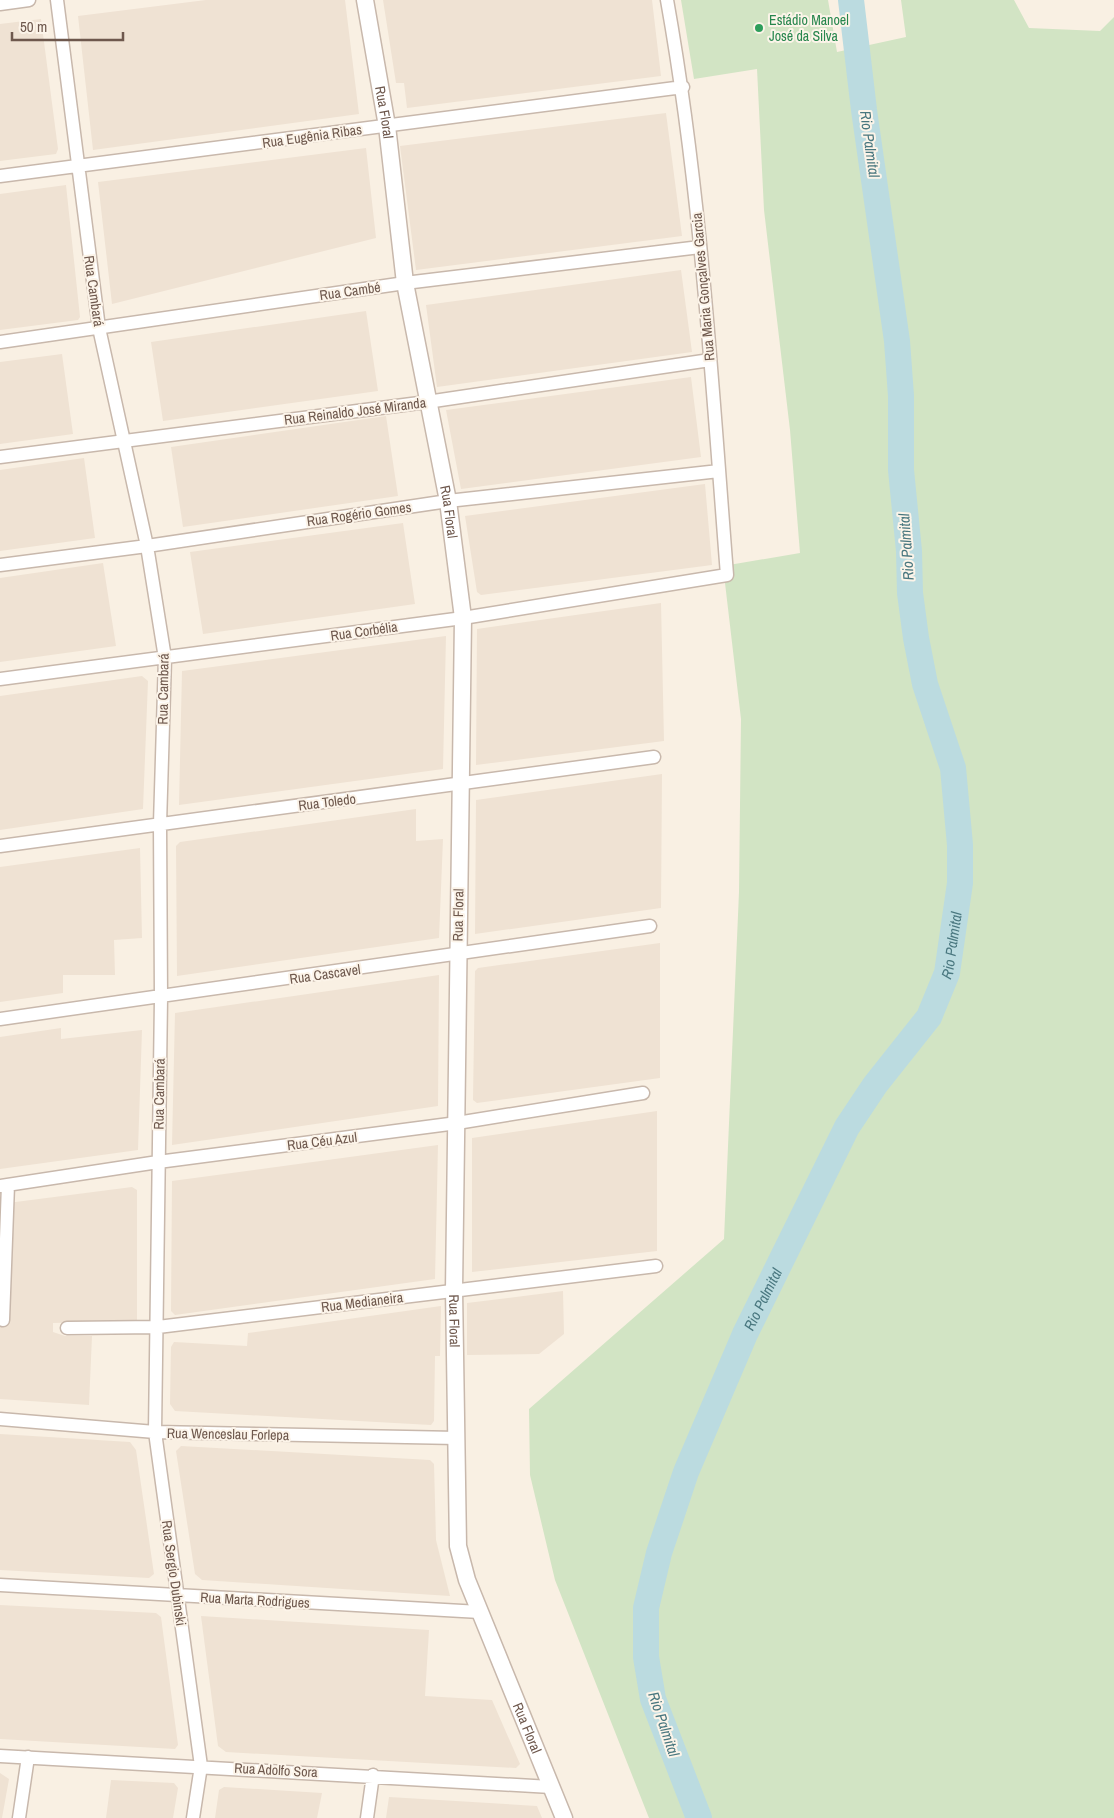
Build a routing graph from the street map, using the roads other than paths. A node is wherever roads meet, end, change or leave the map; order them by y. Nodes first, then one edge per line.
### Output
1 (29, 0) edge
2 (57, 0) edge
3 (365, 0) edge
4 (667, 0) edge
5 (0, 4) edge
6 (683, 87) junction
7 (387, 126) junction
8 (77, 167) junction
9 (0, 176) edge
10 (700, 247) junction
11 (404, 283) junction
12 (99, 328) junction
13 (0, 342) edge
14 (710, 360) junction
15 (427, 402) junction
16 (125, 440) junction
17 (0, 457) edge
18 (719, 471) junction
19 (448, 501) junction
20 (147, 546) junction
21 (0, 565) edge
22 (727, 574) joint
23 (463, 618) junction
24 (166, 658) junction
25 (0, 679) edge
26 (654, 757) dead end
27 (462, 785) junction
28 (160, 824) junction
29 (0, 846) edge
30 (650, 926) dead end
31 (457, 955) junction
32 (160, 998) junction
33 (0, 1019) edge
34 (643, 1093) dead end
35 (457, 1124) junction
36 (158, 1162) junction
37 (4, 1186) edge
38 (656, 1266) dead end
39 (454, 1290) junction
40 (3, 1320) dead end
41 (158, 1327) junction
42 (67, 1328) dead end
43 (0, 1419) edge
44 (155, 1432) junction
45 (456, 1438) junction
46 (0, 1586) edge
47 (177, 1596) junction
48 (480, 1612) junction
49 (0, 1756) edge
50 (28, 1757) junction
51 (201, 1766) junction
52 (373, 1775) junction
53 (551, 1787) junction
54 (18, 1818) edge
55 (193, 1818) edge
56 (367, 1818) edge
57 (564, 1818) edge

1 - 5 street
2 - 8 street, Rua Cambará
3 - 7 street, Rua Floral
4 - 6 street, Rua Maria Gonçalves Garcia
6 - 7 street, Rua Eugênia Ribas
6 - 10 street, Rua Maria Gonçalves Garcia
7 - 8 street, Rua Eugênia Ribas
7 - 11 street, Rua Floral
8 - 9 street, Rua Eugênia Ribas
8 - 12 street, Rua Cambará
10 - 11 street, Rua Cambé
10 - 14 street, Rua Maria Gonçalves Garcia
11 - 12 street, Rua Cambé
11 - 15 street, Rua Floral
12 - 13 street, Rua Cambé
12 - 16 street, Rua Cambará
14 - 15 street, Rua Reinaldo José Miranda
14 - 18 street, Rua Maria Gonçalves Garcia
15 - 16 street, Rua Reinaldo José Miranda
15 - 19 street, Rua Floral
16 - 17 street, Rua Reinaldo José Miranda
16 - 20 street, Rua Cambará
18 - 19 street, Rua Rogério Gomes
18 - 22 street, Rua Maria Gonçalves Garcia
19 - 20 street, Rua Rogério Gomes
19 - 23 street, Rua Floral
20 - 21 street, Rua Rogério Gomes
20 - 24 street, Rua Cambará
22 - 23 street, Rua Corbélia
23 - 24 street, Rua Corbélia
23 - 27 street, Rua Floral
24 - 25 street, Rua Corbélia
24 - 28 street, Rua Cambará
26 - 27 street, Rua Toledo
27 - 28 street, Rua Toledo
27 - 31 street, Rua Floral
28 - 29 street, Rua Toledo
28 - 32 street, Rua Cambará
30 - 31 street, Rua Cascavel
31 - 32 street, Rua Cascavel
31 - 35 street, Rua Floral
32 - 33 street, Rua Cascavel
32 - 36 street, Rua Cambará
34 - 35 street, Rua Céu Azul
35 - 36 street, Rua Céu Azul
35 - 39 street, Rua Floral
36 - 37 street, Rua Céu Azul
36 - 41 street, Rua Cambará
37 - 40 street
38 - 39 street, Rua Medianeira
39 - 41 street, Rua Medianeira
39 - 45 street, Rua Floral
41 - 42 street, Rua Medianeira
41 - 44 street, Rua Sergio Dubinski
43 - 44 street, Rua Wenceslau Forlepa
44 - 45 street, Rua Wenceslau Forlepa
44 - 47 street, Rua Sergio Dubinski
45 - 48 street, Rua Floral
46 - 47 street, Rua Marta Rodrigues
47 - 48 street, Rua Marta Rodrigues
47 - 51 street, Rua Sergio Dubinski
48 - 53 street, Rua Floral
49 - 50 street, Rua Adolfo Sora
50 - 51 street, Rua Adolfo Sora
50 - 54 street
51 - 52 street, Rua Adolfo Sora
51 - 55 street, Rua Sergio Dubinski
52 - 53 street, Rua Adolfo Sora
52 - 56 street
53 - 57 street, Rua Floral

